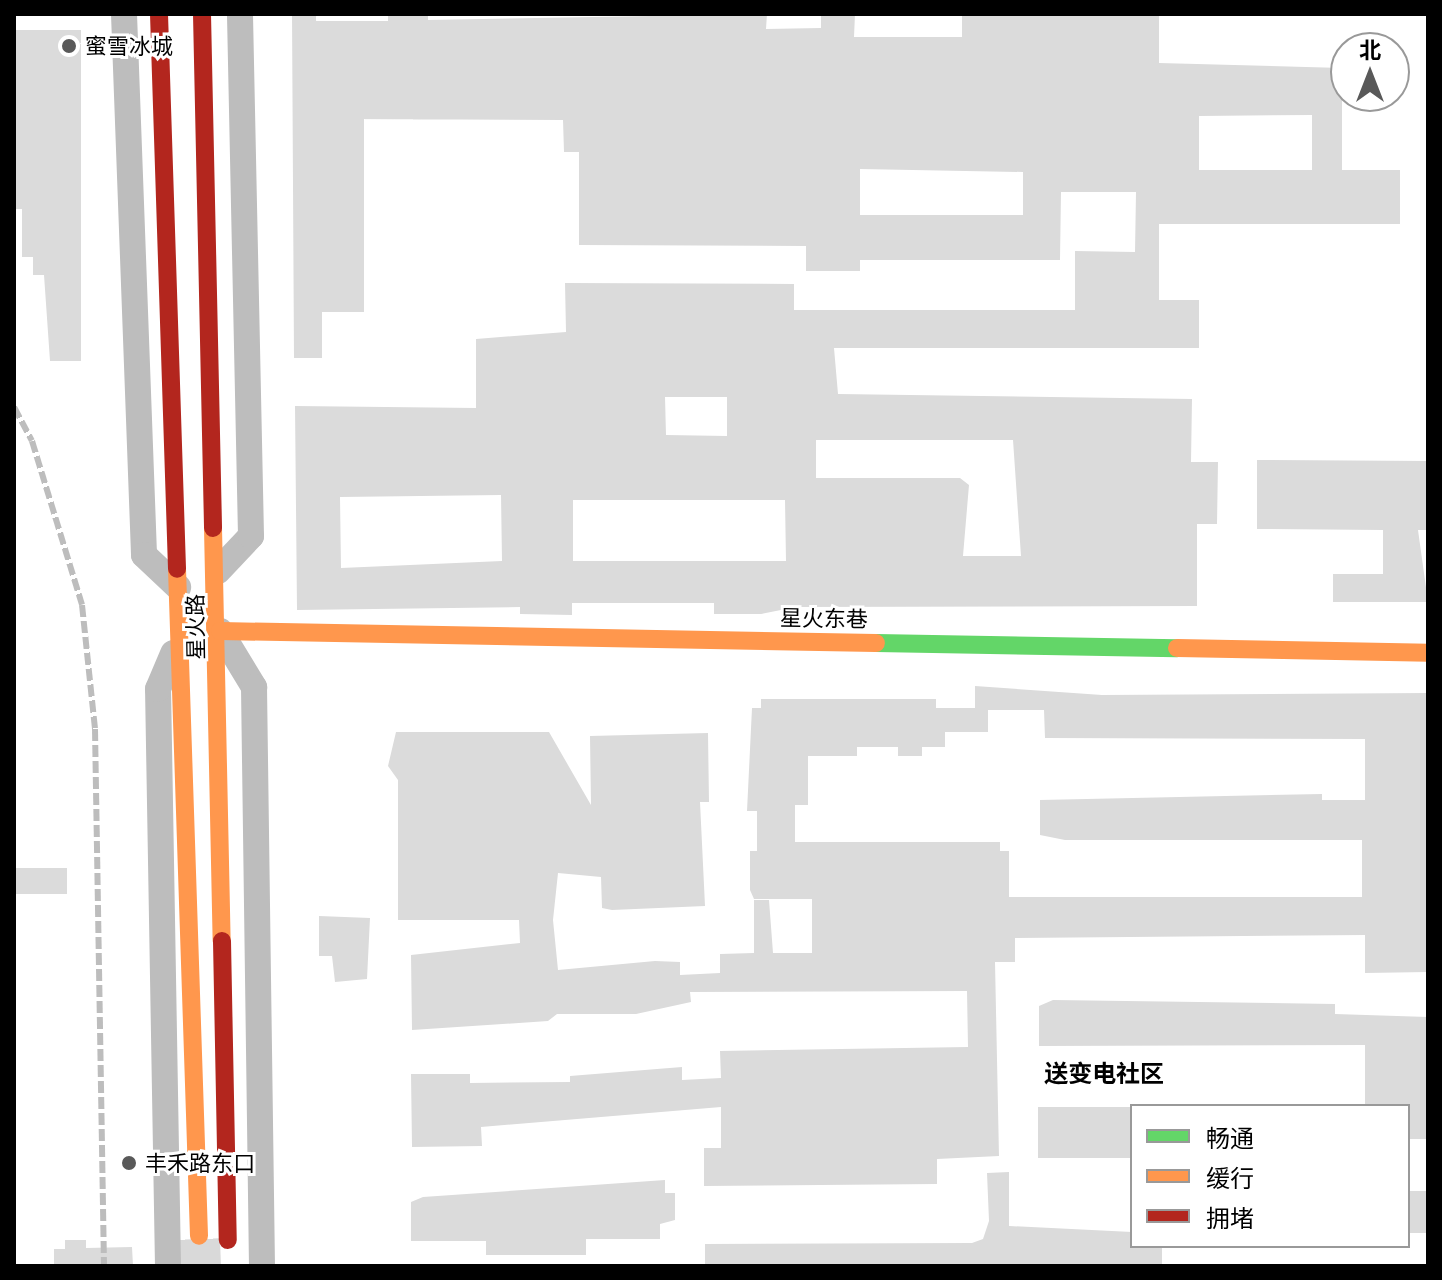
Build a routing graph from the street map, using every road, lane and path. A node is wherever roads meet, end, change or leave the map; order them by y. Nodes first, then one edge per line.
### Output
1 (124, 14) edge
2 (144, 14) edge
3 (159, 14) edge
4 (202, 14) edge
5 (215, 14) edge
6 (240, 14) edge
7 (159, 70) junction
8 (202, 75) junction
9 (218, 571) junction
10 (178, 587) junction
11 (220, 631) junction
12 (180, 635) junction
13 (1428, 653) edge
14 (199, 1239) tunnel mouth
15 (228, 1240) dead end
16 (168, 1266) edge
17 (262, 1266) edge

1 - 10 street
2 - 7 main road
3 - 7 main road, 星火路
4 - 8 main road, 星火路
5 - 8 main road
6 - 9 street
7 - 10 main road, 星火路
8 - 9 main road, 星火路
9 - 11 main road, 星火路
10 - 12 main road, 星火路
11 - 13 main road, 星火东巷
11 - 15 main road, 星火路
11 - 17 street
12 - 14 main road, 星火路
12 - 16 street

